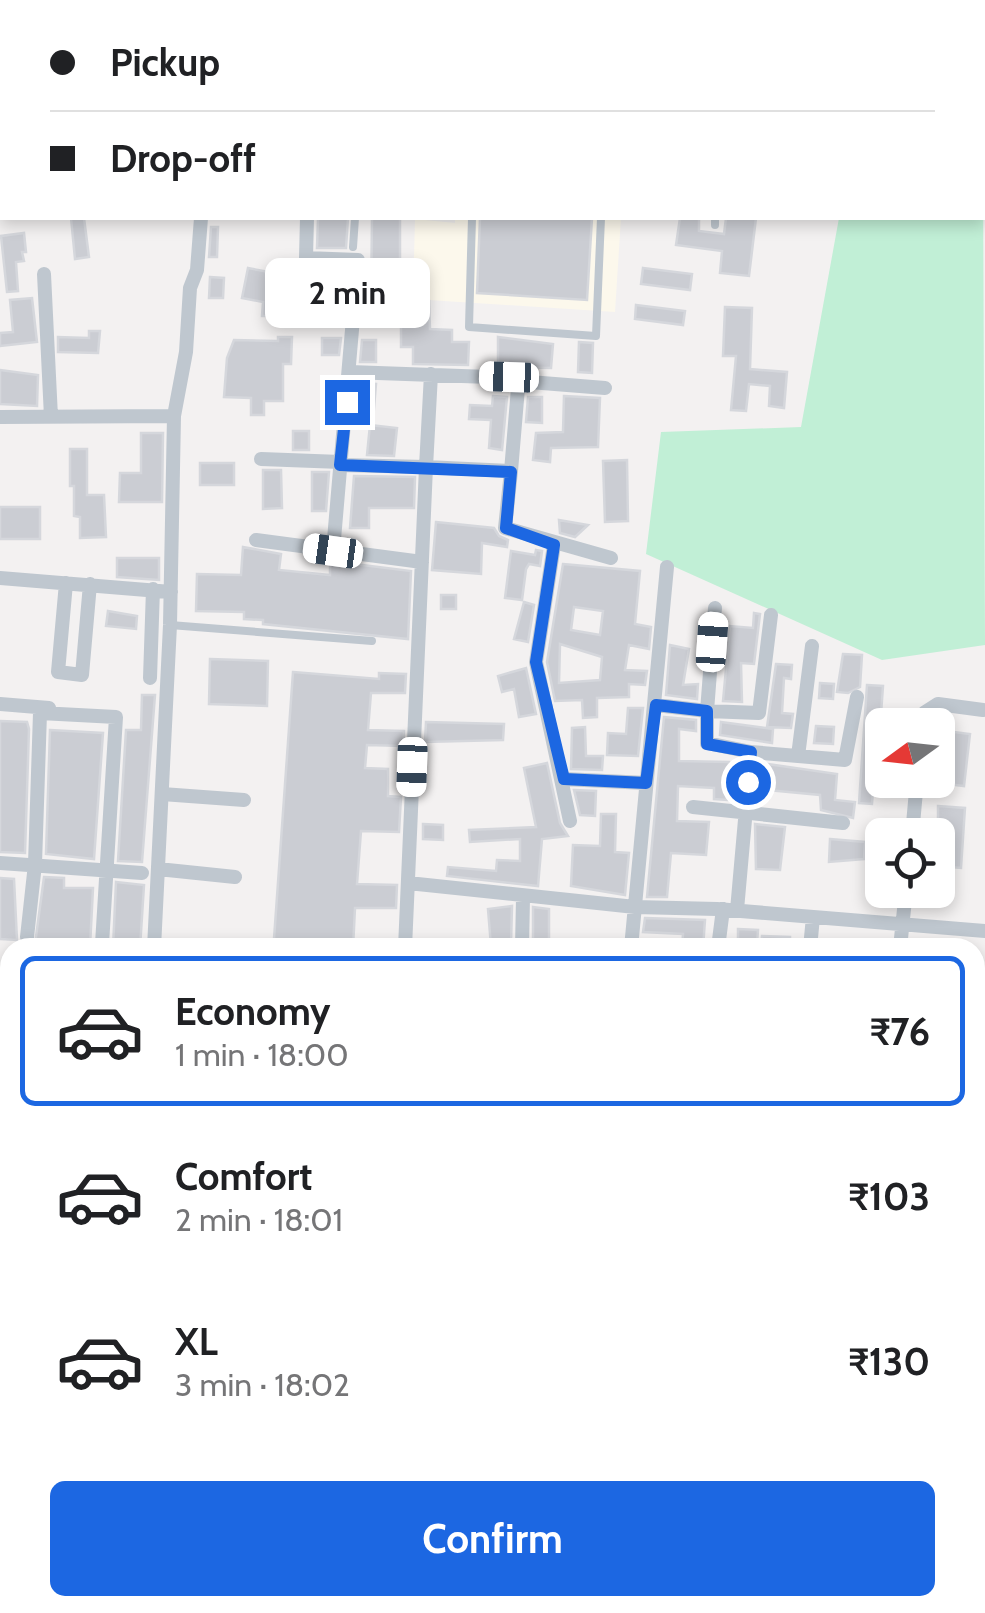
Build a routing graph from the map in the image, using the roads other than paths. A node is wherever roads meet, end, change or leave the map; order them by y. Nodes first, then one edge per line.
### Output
1 (201, 220) edge
2 (307, 220) edge
3 (355, 220) edge
4 (472, 220) edge
5 (601, 220) edge
6 (353, 247) dead end
7 (44, 274) dead end
8 (350, 372) junction
9 (431, 374) junction
10 (517, 381) junction
11 (604, 388) dead end
12 (0, 416) edge
13 (51, 416) junction
14 (174, 416) junction
15 (262, 458) dead end
16 (340, 464) junction
17 (426, 467) junction
18 (511, 472) junction
19 (256, 540) dead end
20 (554, 545) junction
21 (333, 551) junction
22 (611, 558) dead end
23 (422, 562) junction
24 (667, 567) dead end
25 (0, 578) edge
26 (66, 583) junction
27 (90, 584) junction
28 (153, 589) junction
29 (171, 592) junction
30 (715, 608) dead end
31 (771, 615) dead end
32 (170, 625) junction
33 (372, 641) dead end
34 (812, 646) dead end
35 (150, 678) dead end
36 (857, 697) dead end
37 (0, 704) edge
38 (656, 705) junction
39 (932, 708) edge
40 (983, 710) edge
41 (86, 711) dead end
42 (707, 711) junction
43 (751, 752) junction
44 (798, 756) junction
45 (564, 779) junction
46 (646, 783) junction
47 (162, 794) junction
48 (244, 800) dead end
49 (693, 807) dead end
50 (746, 812) junction
51 (570, 821) dead end
52 (842, 823) dead end
53 (0, 863) edge
54 (35, 864) junction
55 (106, 869) junction
56 (158, 870) junction
57 (142, 872) dead end
58 (235, 877) dead end
59 (408, 883) junction
60 (522, 898) junction
61 (635, 908) junction
62 (904, 908) edge
63 (730, 910) junction
64 (813, 917) junction
65 (902, 926) junction
66 (985, 931) edge
67 (27, 937) dead end
68 (102, 938) edge
69 (154, 938) edge
70 (405, 938) edge
71 (522, 938) edge
72 (631, 938) edge
73 (721, 938) edge
74 (811, 938) edge
75 (901, 938) edge

1 - 14 street
2 - 8 street
3 - 6 lane
4 - 5 lane
7 - 13 street
8 - 9 street
8 - 16 street
9 - 10 street
9 - 17 street
10 - 11 street
10 - 18 street
12 - 13 street
13 - 14 street
14 - 29 street
15 - 16 street
16 - 17 street
16 - 21 street
17 - 18 street
17 - 23 street
18 - 20 street
19 - 21 street
20 - 22 street
20 - 45 street
21 - 23 street
23 - 59 street
24 - 38 street
25 - 26 street
26 - 27 street
26 - 27 street
27 - 28 street
28 - 29 street
28 - 35 street
29 - 32 street
30 - 42 street
31 - 42 street
32 - 33 lane
32 - 47 street
34 - 44 street
36 - 44 street
37 - 41 street
38 - 42 street
38 - 46 street
39 - 40 street
42 - 43 street
43 - 44 street
43 - 50 street
45 - 46 street
45 - 51 street
46 - 61 street
47 - 48 street
47 - 56 street
49 - 50 street
50 - 52 street
50 - 63 street
53 - 54 street
54 - 55 street
54 - 55 street
54 - 67 street
55 - 57 street
55 - 68 street
56 - 58 street
56 - 69 street
59 - 60 street
59 - 70 street
60 - 61 street
60 - 71 street
61 - 63 street
61 - 72 street
62 - 65 street
63 - 64 street
63 - 73 street
64 - 65 street
64 - 74 street
65 - 66 street
65 - 75 street

